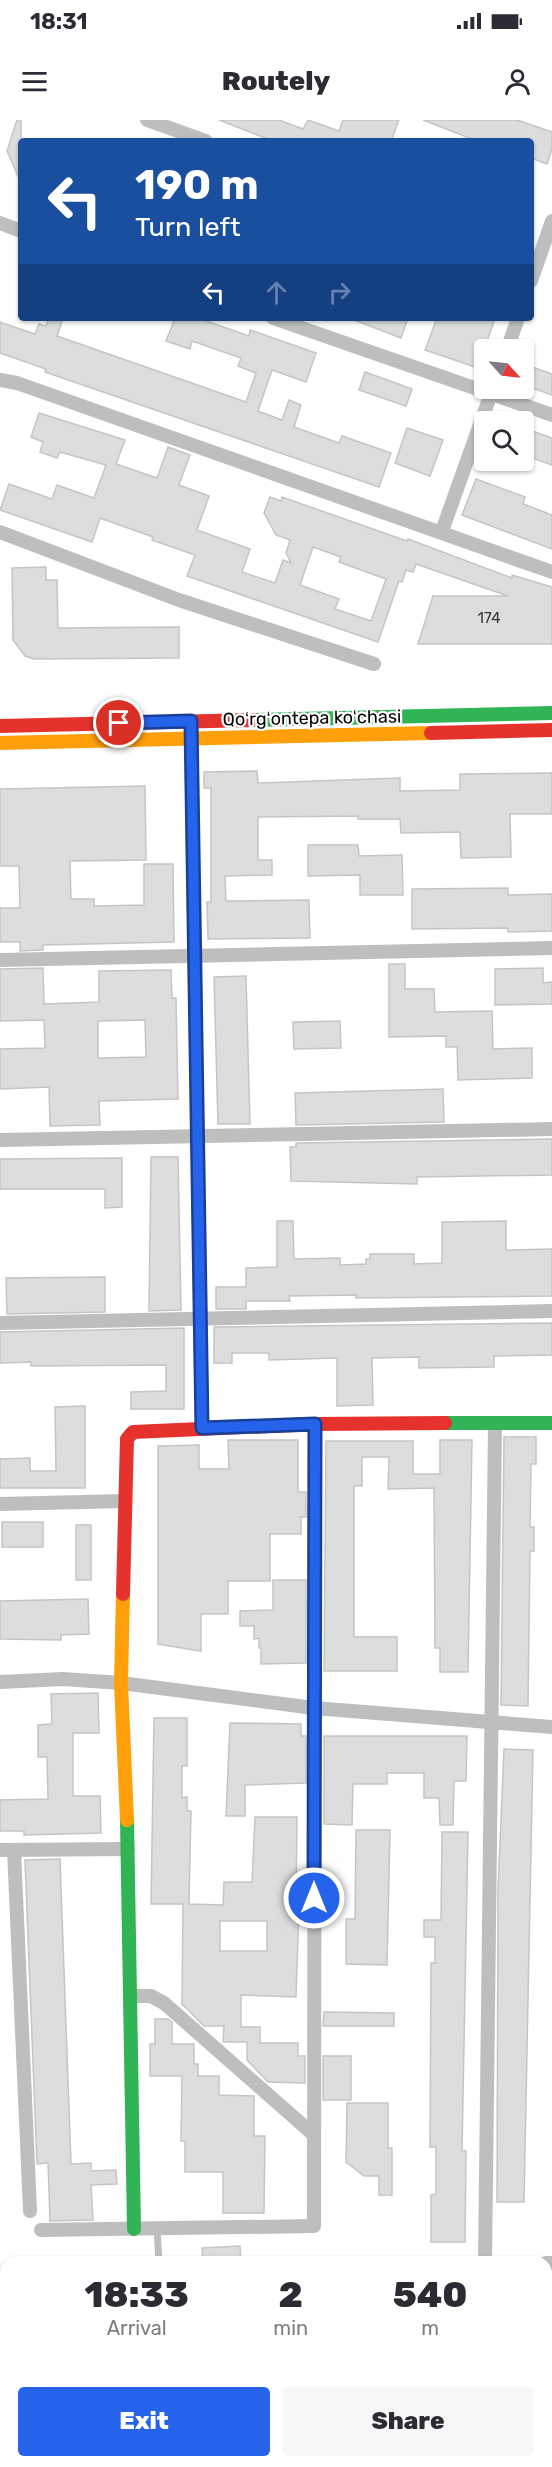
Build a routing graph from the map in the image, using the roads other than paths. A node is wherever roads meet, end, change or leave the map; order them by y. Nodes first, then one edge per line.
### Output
1 (147, 120) edge
2 (198, 138) edge
3 (552, 221) edge
4 (0, 224) edge
5 (18, 230) edge
6 (540, 260) edge
7 (534, 274) edge
8 (282, 321) edge
9 (517, 321) edge
10 (511, 339) edge
11 (0, 380) edge
12 (474, 385) edge
13 (489, 399) edge
14 (512, 399) edge
15 (552, 415) edge
16 (442, 531) junction
17 (0, 532) edge
18 (552, 572) edge
19 (374, 664) dead end
20 (552, 714) edge
21 (191, 721) junction
22 (0, 726) edge
23 (552, 730) edge
24 (191, 739) junction
25 (0, 743) edge
26 (552, 948) edge
27 (195, 955) junction
28 (0, 960) edge
29 (552, 1129) edge
30 (198, 1136) junction
31 (0, 1140) edge
32 (552, 1311) edge
33 (200, 1318) junction
34 (0, 1323) edge
35 (552, 1423) edge
36 (315, 1424) junction
37 (495, 1424) junction
38 (202, 1428) junction
39 (125, 1501) junction
40 (0, 1504) edge
41 (0, 1682) edge
42 (122, 1683) junction
43 (314, 1708) junction
44 (491, 1724) junction
45 (552, 1727) edge
46 (128, 1849) junction
47 (7, 1850) edge
48 (130, 1996) junction
49 (314, 2135) junction
50 (30, 2211) dead end
51 (158, 2228) junction
52 (134, 2229) junction
53 (41, 2230) dead end
54 (159, 2256) edge
55 (485, 2256) edge

1 - 2 street
3 - 6 street
4 - 5 street
6 - 7 street
8 - 12 street
9 - 10 street
11 - 16 street
13 - 16 street
14 - 15 street
16 - 18 street
17 - 19 street
20 - 21 street, Qoʻrgʻontepa koʻchasi
21 - 22 street, Qoʻrgʻontepa koʻchasi
21 - 24 street
23 - 24 street, Qoʻrgʻontepa koʻchasi
24 - 25 street, Qoʻrgʻontepa koʻchasi
24 - 27 street
26 - 27 street
27 - 28 street
27 - 30 street
29 - 30 street
30 - 31 street
30 - 33 street
32 - 33 street
33 - 34 street
33 - 38 street
35 - 37 street
36 - 37 street
36 - 38 street
36 - 43 street
37 - 44 street
38 - 39 street
39 - 40 street
39 - 42 street
41 - 42 street
42 - 43 street
42 - 46 street
43 - 44 street
43 - 49 street
44 - 45 street
44 - 55 street
46 - 47 street
46 - 48 street
47 - 50 street
48 - 49 street
48 - 52 street
49 - 51 street
51 - 52 street
51 - 54 lane
52 - 53 street

